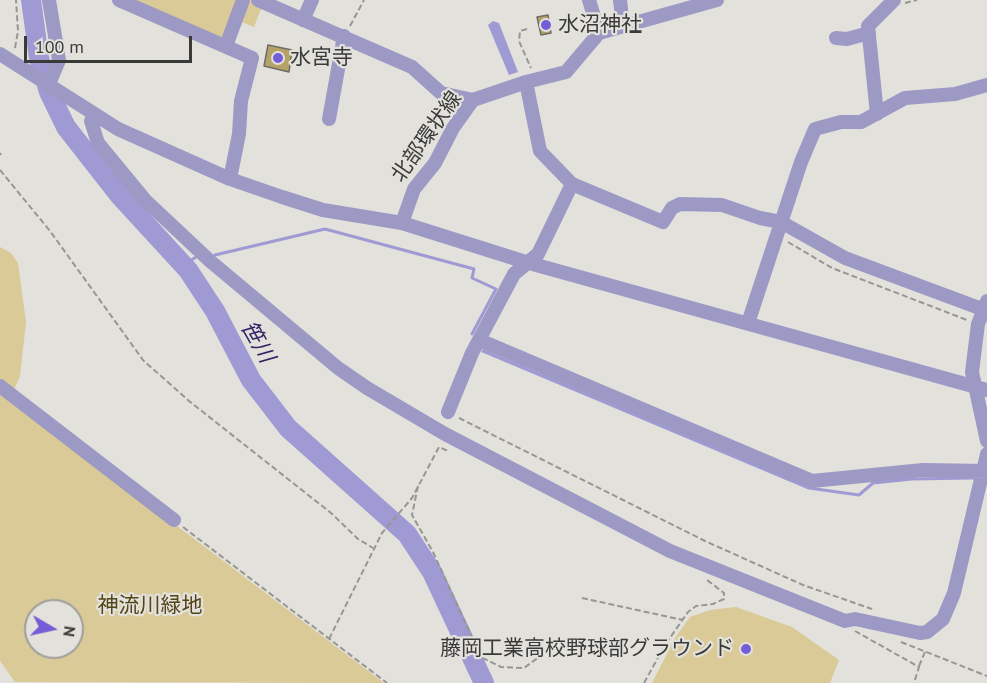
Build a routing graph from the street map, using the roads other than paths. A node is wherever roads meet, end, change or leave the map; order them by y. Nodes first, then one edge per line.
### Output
1 (48, 0) edge
2 (119, 0) edge
3 (243, 0) edge
4 (258, 0) edge
5 (312, 0) edge
6 (589, 0) edge
7 (620, 0) edge
8 (717, 0) edge
9 (894, 0) edge
10 (693, 4) edge
11 (303, 20) junction
12 (623, 26) junction
13 (599, 33) junction
14 (869, 33) junction
15 (344, 36) junction
16 (836, 38) dead end
17 (226, 46) junction
18 (8, 56) edge
19 (526, 82) junction
20 (49, 84) junction
21 (987, 84) edge
22 (473, 100) junction
23 (94, 114) junction
24 (877, 114) junction
25 (329, 119) dead end
26 (230, 179) junction
27 (572, 184) junction
28 (781, 222) junction
29 (402, 223) junction
30 (529, 263) junction
31 (984, 305) edge
32 (748, 323) junction
33 (479, 340) junction
34 (0, 386) edge
35 (980, 388) edge
36 (448, 412) road end
37 (987, 441) edge
38 (987, 454) edge
39 (986, 471) edge
40 (174, 520) road end

1 - 20 street
2 - 17 street
3 - 17 street
4 - 11 street
5 - 11 street
6 - 13 street
7 - 12 street
8 - 10 street
9 - 14 street
10 - 12 street
11 - 15 street
12 - 13 street
13 - 19 street, 北部環状線
14 - 16 street
14 - 24 street
15 - 22 street
15 - 25 street
17 - 26 street
18 - 20 street
19 - 22 street, 北部環状線
19 - 27 street
20 - 23 street
21 - 24 street
22 - 29 street, 北部環状線
23 - 26 street
23 - 39 street
24 - 28 street
26 - 29 street
27 - 28 street
27 - 30 street
28 - 31 street
28 - 32 street
29 - 30 street
30 - 32 street
30 - 33 street
31 - 35 street
32 - 35 street
33 - 36 street
33 - 39 street
34 - 40 street
35 - 37 street
38 - 39 street

